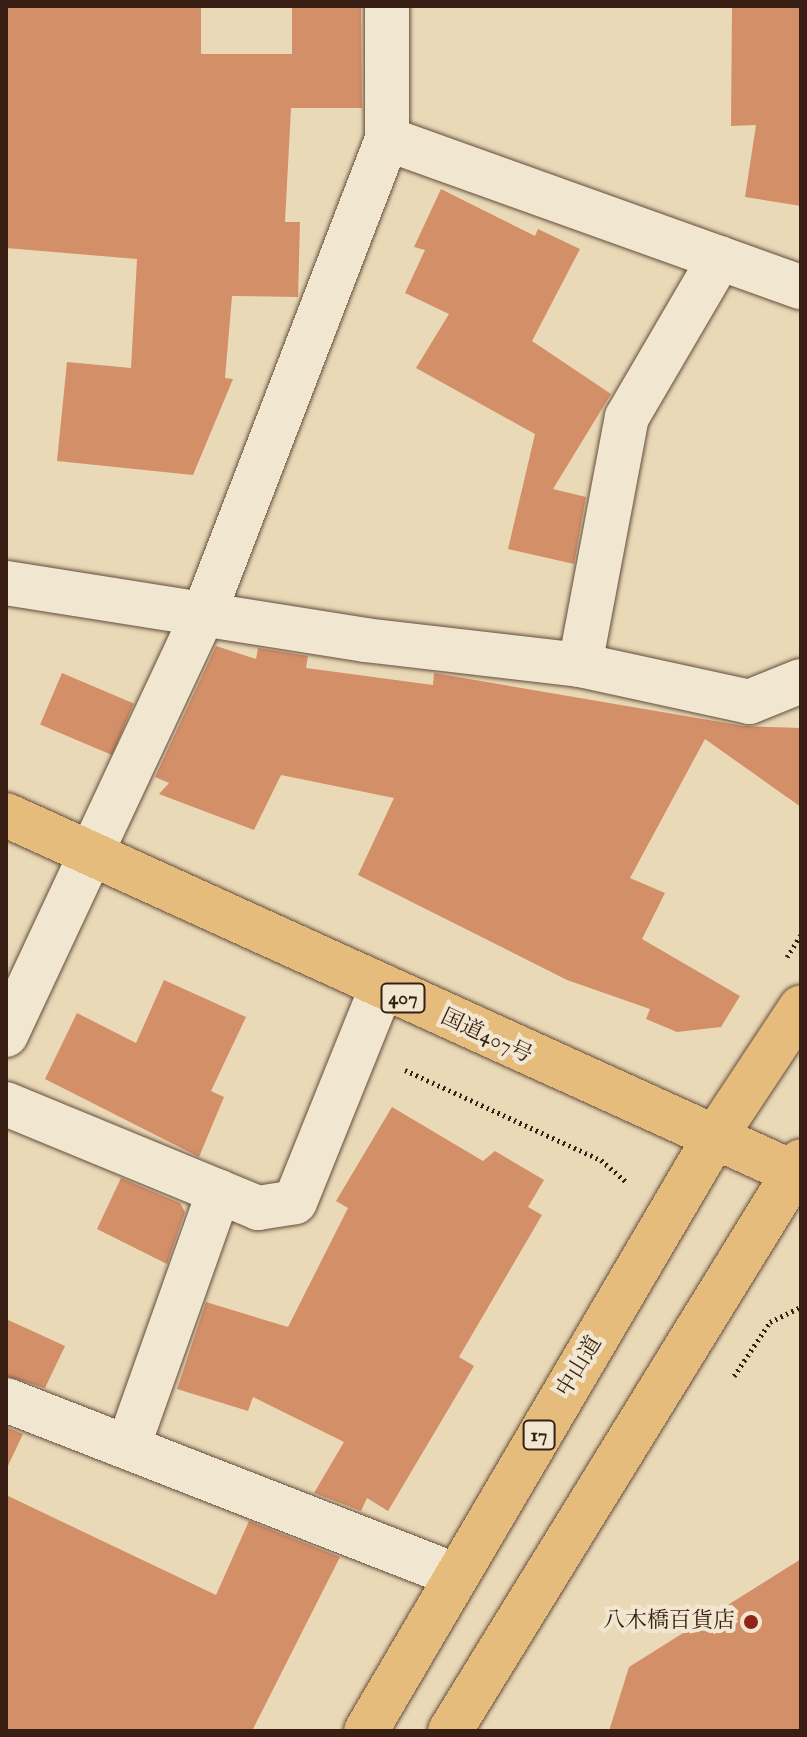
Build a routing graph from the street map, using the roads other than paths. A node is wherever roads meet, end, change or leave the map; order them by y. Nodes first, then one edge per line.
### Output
1 (387, 6) edge
2 (387, 139) junction
3 (720, 258) junction
4 (801, 287) edge
5 (6, 583) edge
6 (205, 611) junction
7 (580, 665) junction
8 (801, 681) edge
9 (6, 815) edge
10 (92, 857) junction
11 (381, 989) junction
12 (801, 1007) edge
13 (6, 1035) edge
14 (6, 1104) edge
15 (713, 1140) junction
16 (797, 1167) edge
17 (219, 1192) junction
18 (6, 1400) edge
19 (128, 1447) junction
20 (456, 1575) junction
21 (366, 1731) edge
22 (450, 1731) edge

1 - 2 street
2 - 3 street
2 - 6 street
3 - 4 street
3 - 7 street
5 - 6 street
6 - 7 street
6 - 10 street
7 - 8 street
9 - 10 highway, 国道407号 / 407
10 - 11 highway, 国道407号 / 407
10 - 13 street
11 - 15 highway, 国道407号 / 407
11 - 17 street
12 - 15 highway, 中山道 / 17
14 - 17 street
15 - 16 highway, 国道407号 / 407
15 - 20 highway, 中山道 / 17
16 - 22 highway
17 - 19 street
18 - 19 street
19 - 20 street
20 - 21 highway, 中山道 / 17

